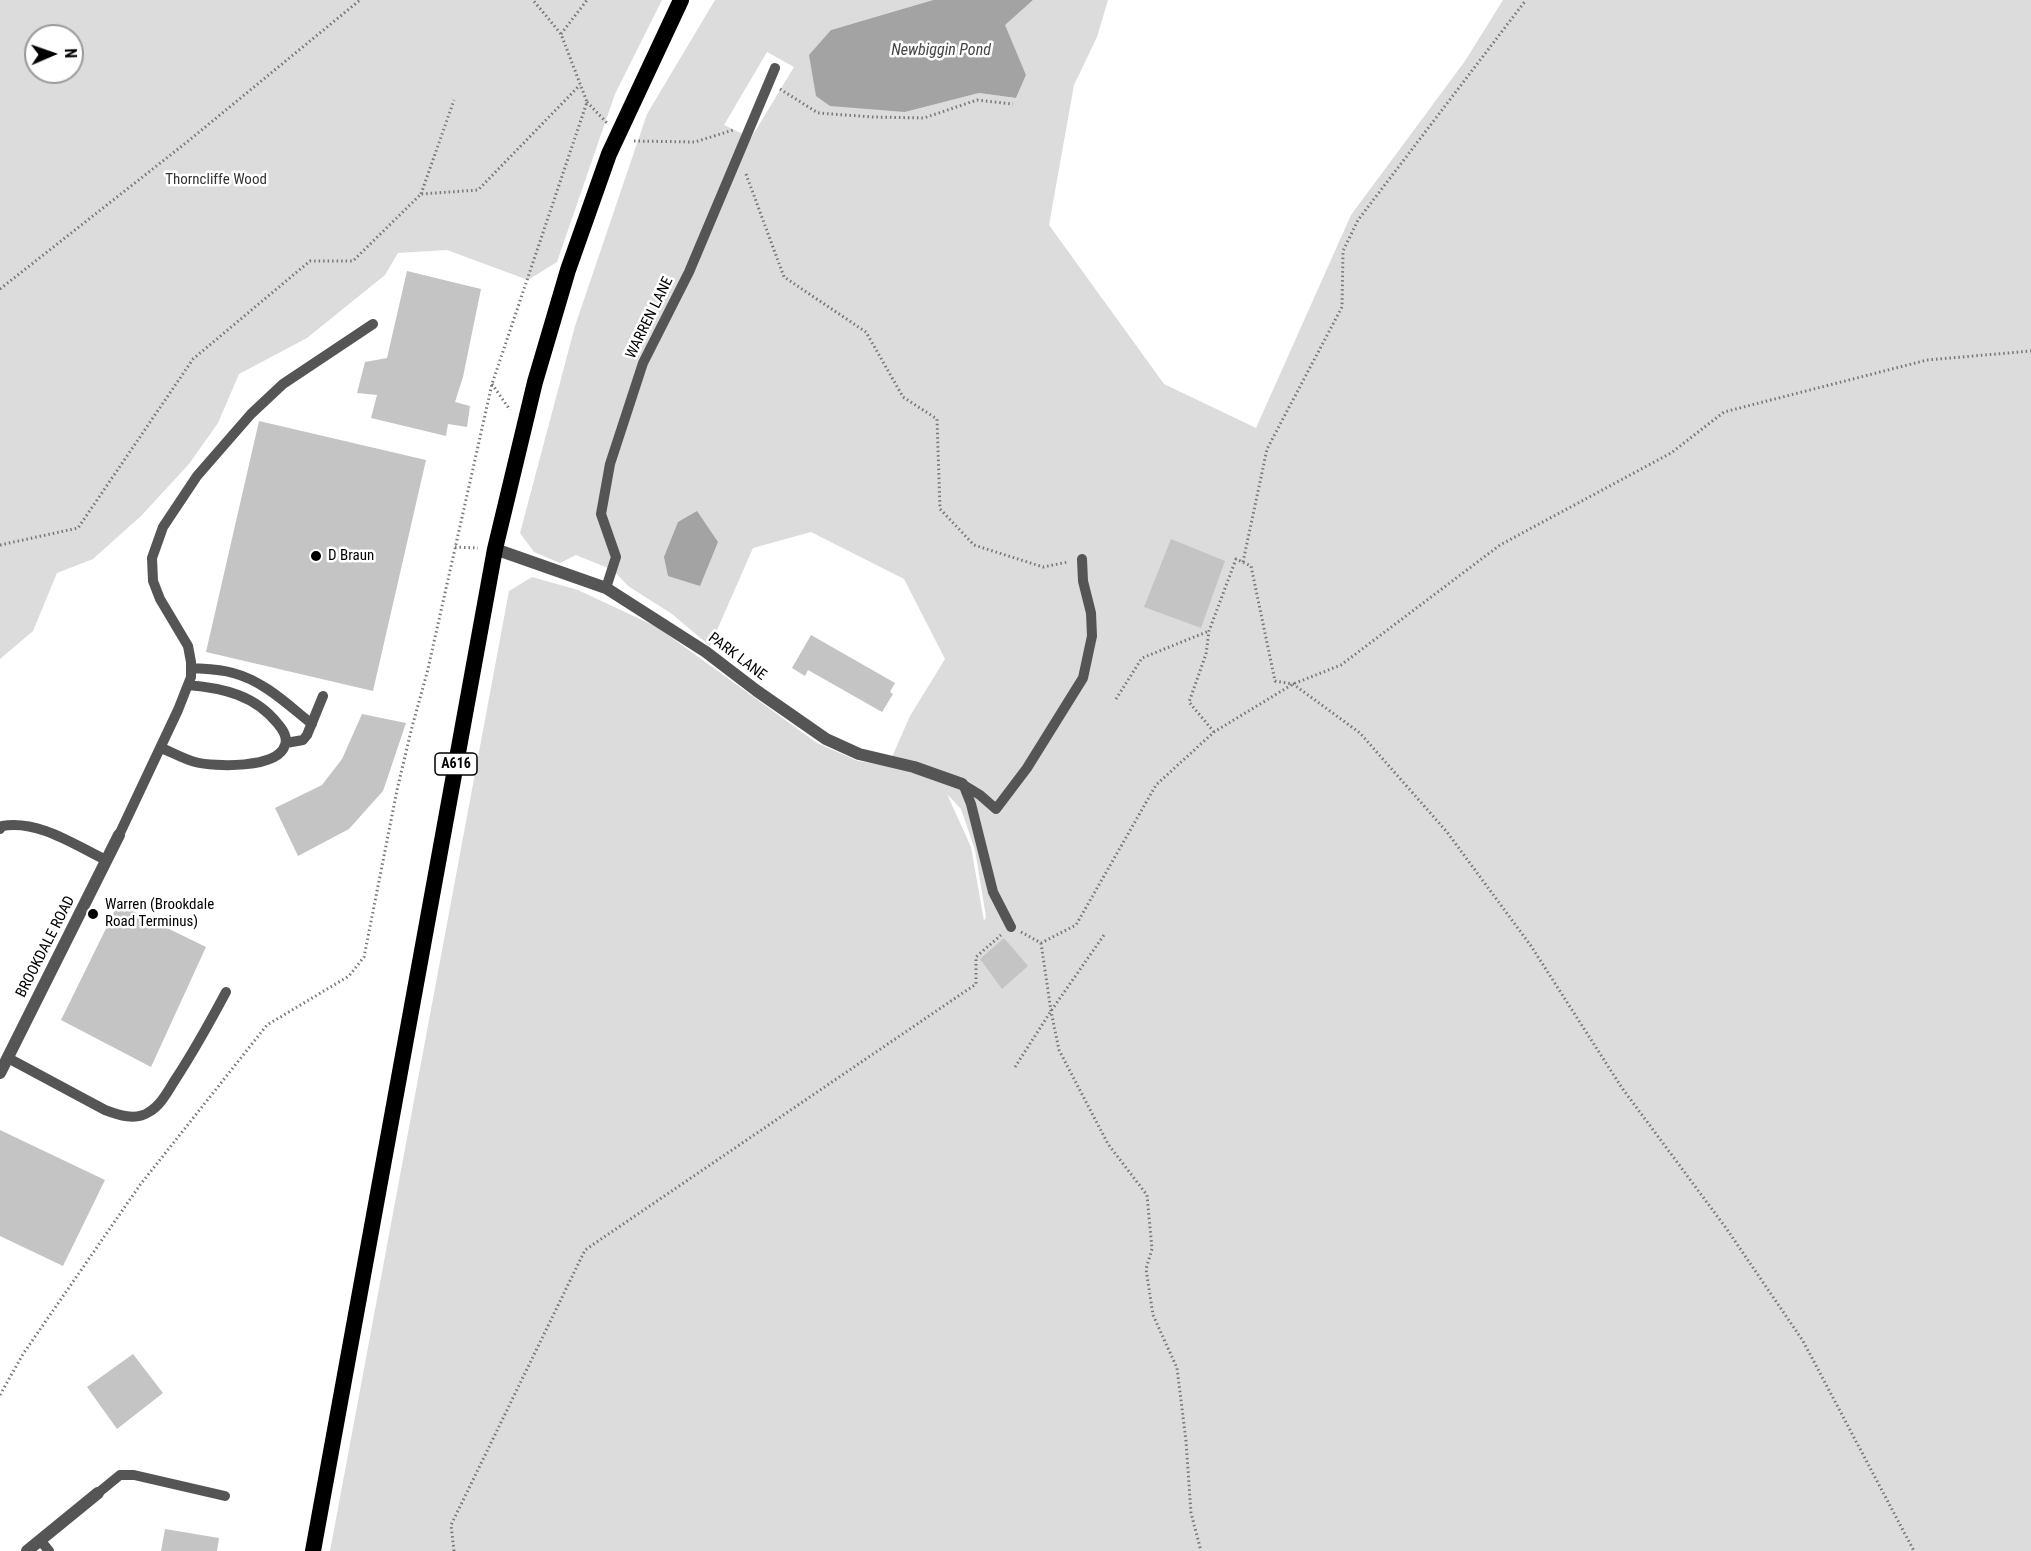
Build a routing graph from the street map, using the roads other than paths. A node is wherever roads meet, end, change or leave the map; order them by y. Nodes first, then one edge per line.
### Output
1 (681, 0) edge
2 (775, 68) dead end
3 (373, 324) dead end
4 (495, 549) junction
5 (1082, 559) road end
6 (606, 588) junction
7 (191, 668) junction
8 (188, 685) junction
9 (322, 696) dead end
10 (312, 724) junction
11 (286, 743) junction
12 (160, 748) junction
13 (962, 784) junction
14 (0, 829) edge
15 (119, 834) joint
16 (106, 860) junction
17 (1011, 927) road end
18 (226, 992) dead end
19 (8, 1058) junction
20 (0, 1073) edge
21 (98, 1493) joint
22 (225, 1496) dead end
23 (40, 1540) junction
24 (27, 1551) edge
25 (49, 1551) edge
26 (313, 1551) edge

1 - 4 highway, A616
2 - 6 lane, WARREN LANE
3 - 7 lane
4 - 6 street, PARK LANE
4 - 26 highway, A616
5 - 13 lane
6 - 13 street, PARK LANE
7 - 8 lane
7 - 10 lane
8 - 11 lane
8 - 12 lane
9 - 10 lane
10 - 11 lane
11 - 12 lane
12 - 15 lane
13 - 17 lane
14 - 16 lane
15 - 16 street, BROOKDALE ROAD
16 - 19 street, BROOKDALE ROAD
18 - 19 lane
19 - 20 street, BROOKDALE ROAD
21 - 22 lane
21 - 23 street
23 - 24 street
23 - 25 lane

